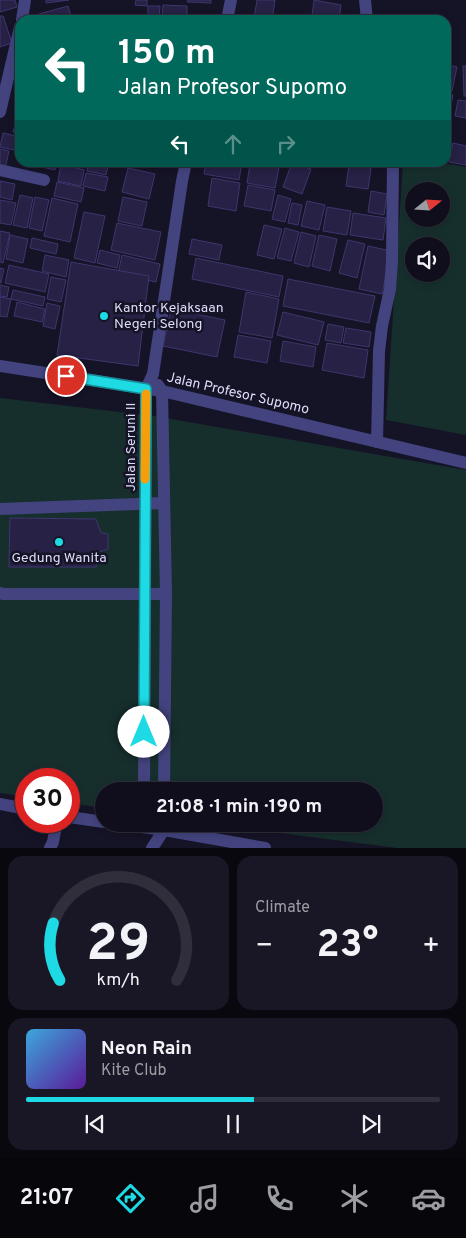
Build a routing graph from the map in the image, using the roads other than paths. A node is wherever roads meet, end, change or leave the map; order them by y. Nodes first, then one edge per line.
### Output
1 (25, 0) edge
2 (231, 0) edge
3 (365, 0) edge
4 (23, 15) edge
5 (228, 15) edge
6 (366, 15) edge
7 (15, 48) edge
8 (0, 112) edge
9 (185, 167) edge
10 (393, 167) edge
11 (0, 170) edge
12 (44, 180) dead end
13 (0, 366) edge
14 (153, 374) junction
15 (146, 389) junction
16 (162, 392) junction
17 (377, 442) junction
18 (466, 463) edge
19 (145, 503) junction
20 (164, 503) junction
21 (0, 509) edge
22 (0, 593) edge
23 (145, 594) junction
24 (166, 594) junction
25 (144, 782) edge
26 (164, 782) edge
27 (0, 804) edge
28 (15, 807) edge
29 (80, 819) edge
30 (95, 821) edge
31 (146, 832) edge
32 (161, 832) edge
33 (188, 832) edge
34 (55, 833) edge
35 (50, 848) edge
36 (152, 848) edge
37 (264, 848) edge

1 - 4 street
2 - 5 street
3 - 6 street
7 - 8 street
9 - 14 street, Jalan Seruni II
10 - 17 street
11 - 12 street
13 - 15 street, Jalan Profesor Supomo
14 - 15 street, Jalan Seruni II
14 - 16 street
15 - 16 street, Jalan Profesor Supomo
15 - 19 street, Jalan Seruni II
16 - 17 street, Jalan Profesor Supomo
16 - 20 street
17 - 18 street, Jalan Profesor Supomo
19 - 20 street
19 - 21 street
19 - 23 street, Jalan Seruni II
20 - 24 street
22 - 23 street
23 - 24 street
23 - 25 street, Jalan Seruni II
24 - 26 street
27 - 28 street
29 - 30 street
31 - 36 street
32 - 36 street
33 - 37 street
34 - 35 street

